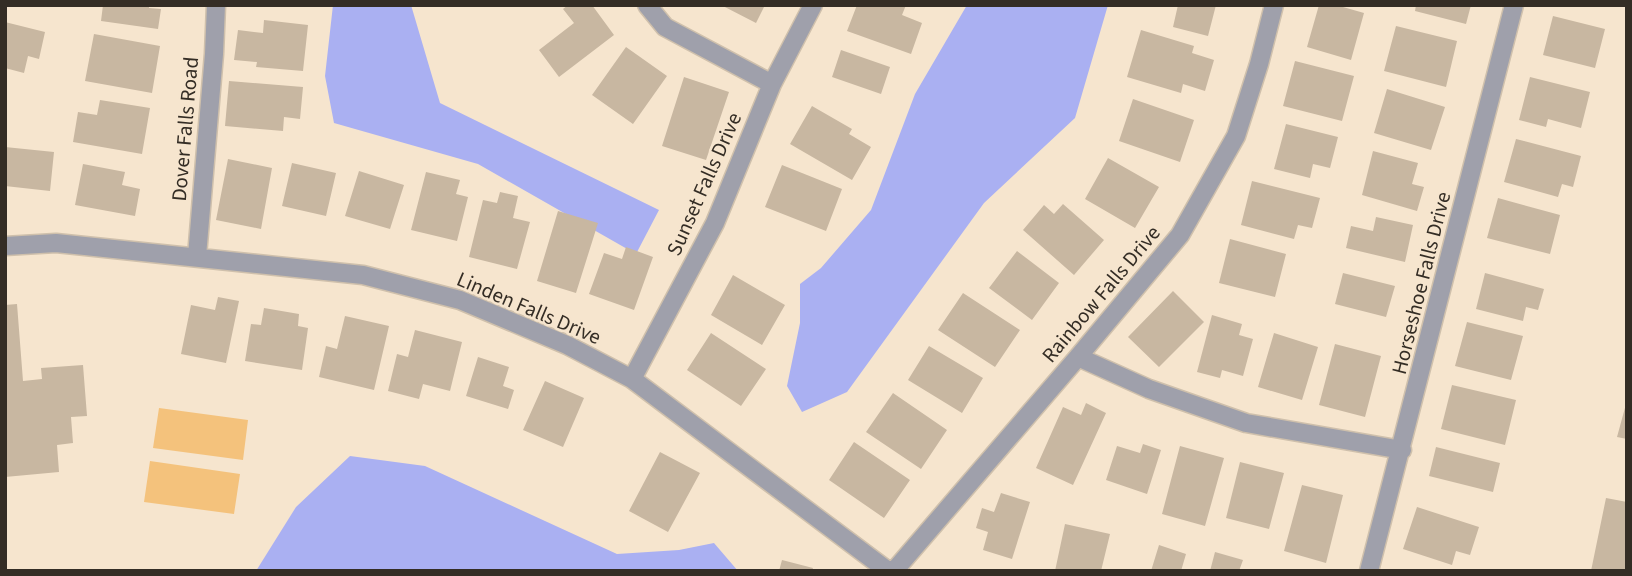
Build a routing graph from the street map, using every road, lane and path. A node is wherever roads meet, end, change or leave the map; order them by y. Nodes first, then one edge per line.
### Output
1 (216, 5) edge
2 (647, 5) edge
3 (813, 5) edge
4 (1274, 5) edge
5 (1514, 5) edge
6 (772, 85) junction
7 (5, 246) edge
8 (197, 256) junction
9 (1078, 357) junction
10 (632, 379) junction
11 (1402, 450) junction
12 (888, 571) edge
13 (894, 571) edge
14 (1369, 571) edge

1 - 8 street, Dover Falls Road
2 - 6 street
3 - 6 street, Sunset Falls Drive
4 - 9 street, Rainbow Falls Drive
5 - 11 street, Horseshoe Falls Drive
6 - 10 street, Sunset Falls Drive
7 - 8 street, Linden Falls Drive
8 - 10 street, Linden Falls Drive
9 - 11 street
9 - 13 street, Rainbow Falls Drive
10 - 12 street, Linden Falls Drive
11 - 14 street, Horseshoe Falls Drive

